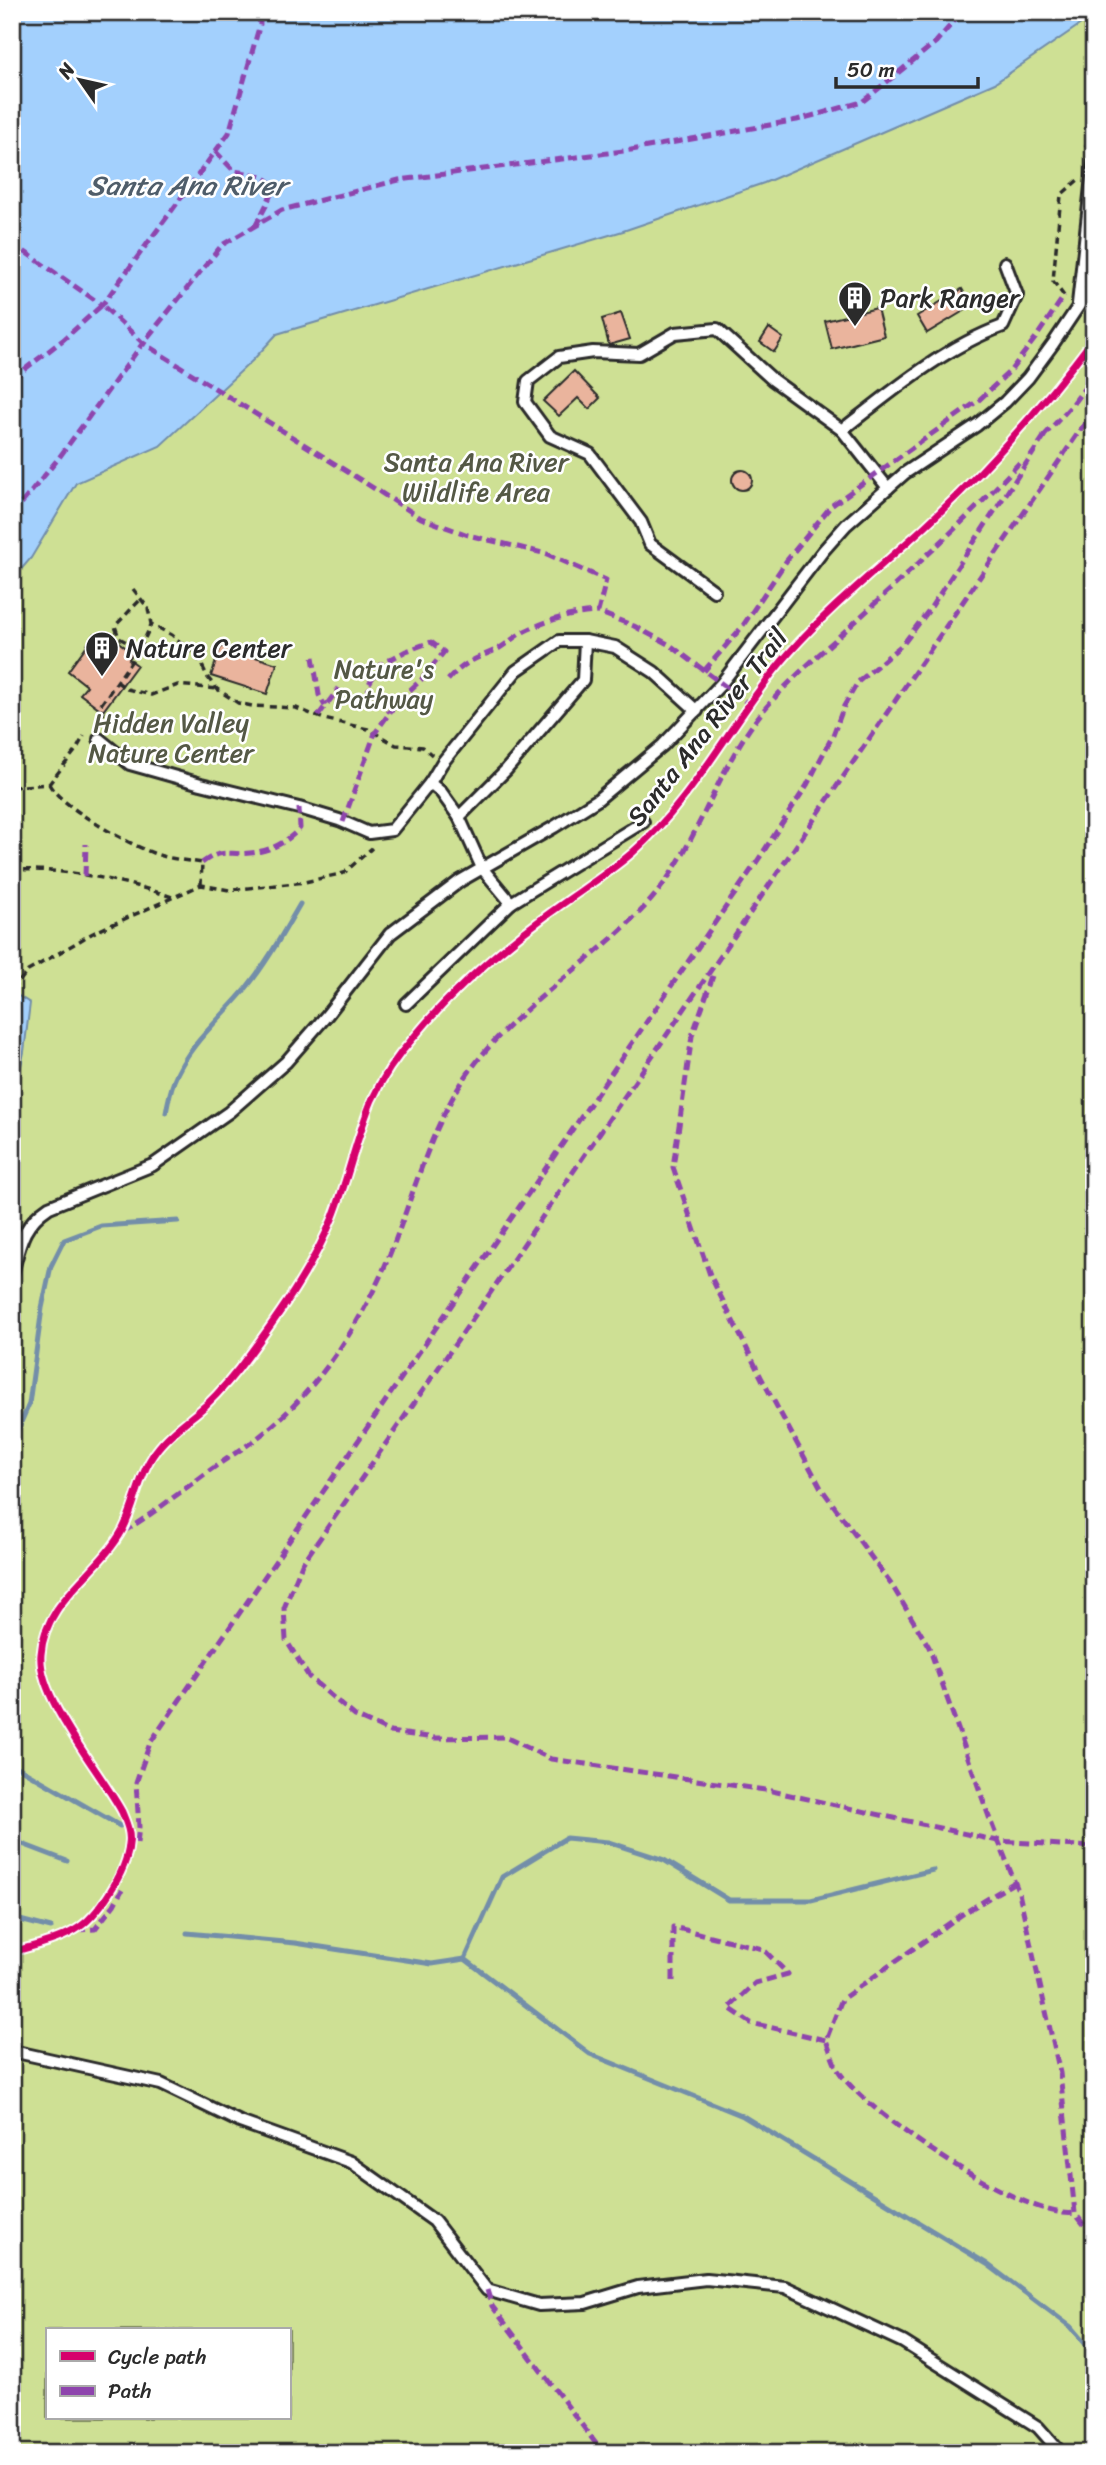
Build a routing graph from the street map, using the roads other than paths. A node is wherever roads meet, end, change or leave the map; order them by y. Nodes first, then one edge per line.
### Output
1 (1094, 159) edge
2 (1005, 263) dead end
3 (1094, 283) edge
4 (1078, 307) junction
5 (842, 430) junction
6 (888, 488) junction
7 (715, 591) dead end
8 (585, 640) junction
9 (696, 711) junction
10 (96, 734) road end
11 (430, 782) junction
12 (459, 817) junction
13 (643, 822) dead end
14 (482, 868) junction
15 (511, 902) junction
16 (405, 1004) dead end
17 (12, 1274) edge
18 (12, 2051) edge
19 (1061, 2453) edge

1 - 4 lane
2 - 5 lane
3 - 4 lane
4 - 6 lane
5 - 6 lane
5 - 7 lane
6 - 9 lane
8 - 9 lane
8 - 11 lane
8 - 12 lane
9 - 14 lane
10 - 11 lane
11 - 12 lane
12 - 14 lane
13 - 15 lane
14 - 15 lane
14 - 17 lane
15 - 16 lane
18 - 19 lane

